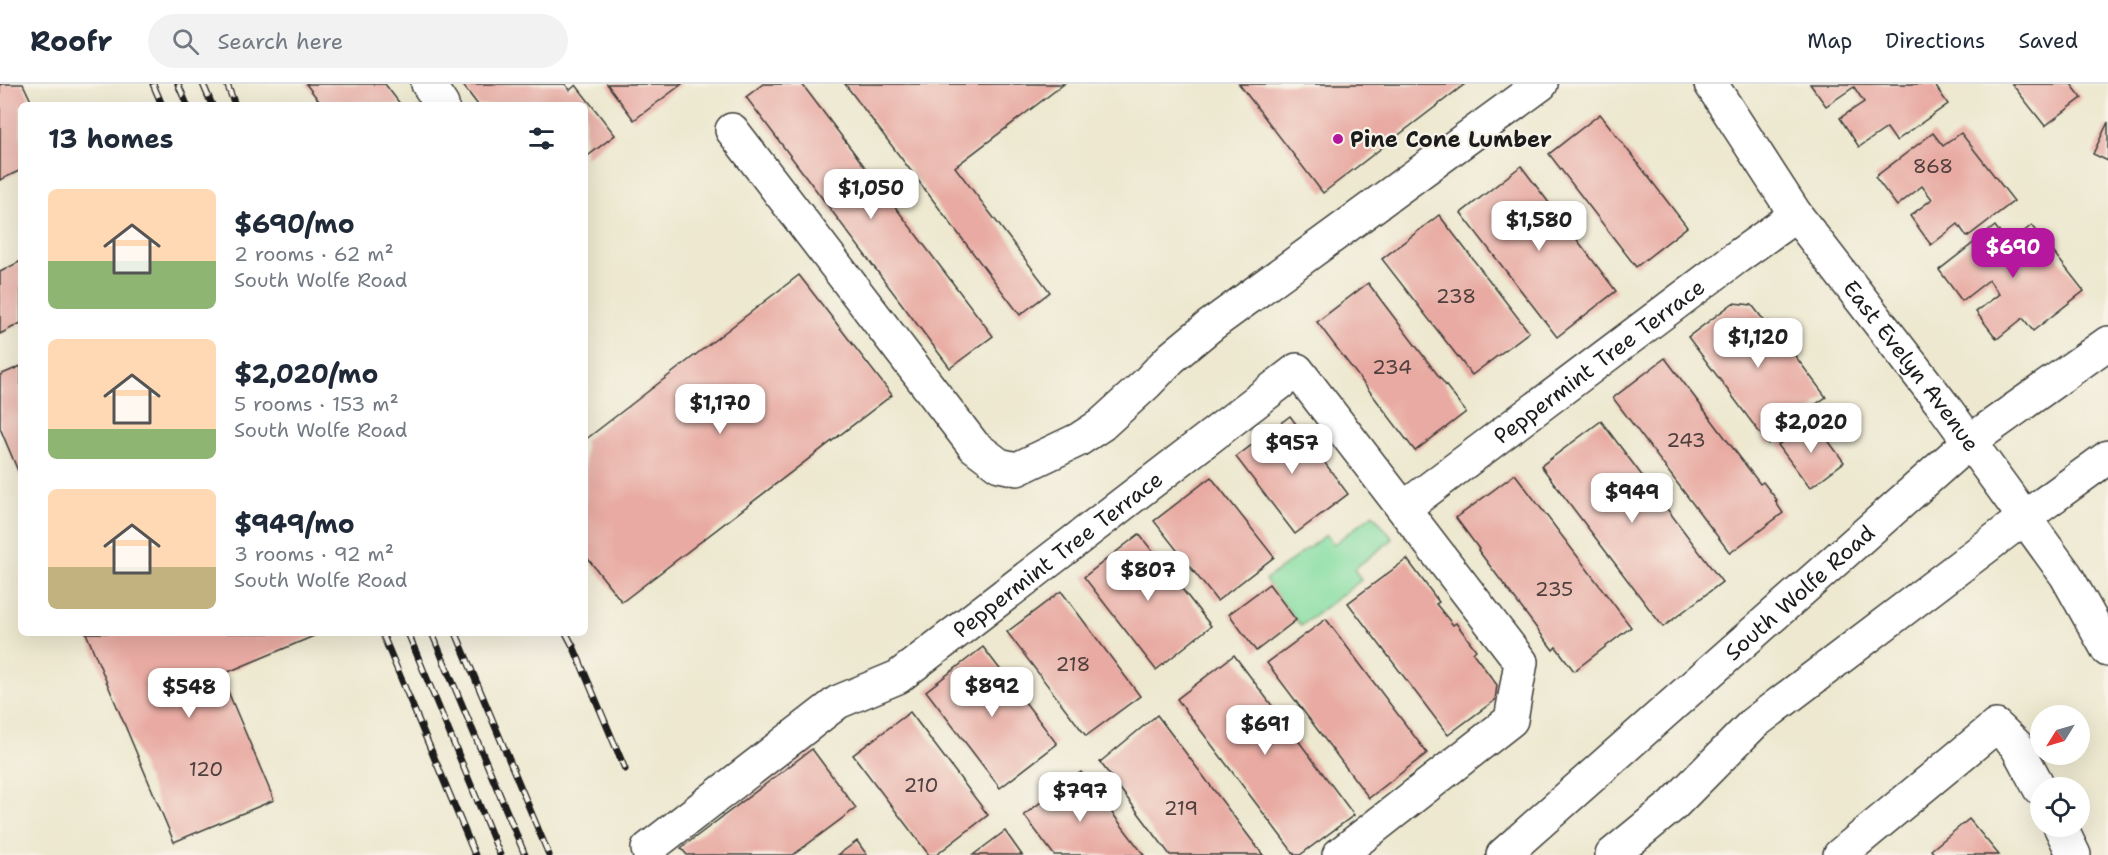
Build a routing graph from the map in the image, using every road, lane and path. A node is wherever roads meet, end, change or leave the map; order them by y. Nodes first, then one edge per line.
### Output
1 (428, 84) edge
2 (1541, 84) edge
3 (1711, 84) edge
4 (440, 102) edge
5 (732, 130) dead end
6 (1796, 215) junction
7 (2108, 343) edge
8 (1969, 442) junction
9 (2108, 457) edge
10 (1404, 508) junction
11 (2024, 518) junction
12 (2108, 650) edge
13 (2033, 777) edge
14 (2065, 837) edge
15 (650, 855) edge
16 (1340, 855) edge
17 (1503, 855) edge
18 (1612, 855) edge
19 (1840, 855) edge
20 (2074, 855) edge

1 - 4 main road
2 - 5 main road
3 - 6 main road, East Evelyn Avenue
6 - 8 main road, East Evelyn Avenue
6 - 10 main road, Peppermint Tree Terrace
7 - 8 main road, South Wolfe Road
8 - 11 main road, East Evelyn Avenue
8 - 17 main road, South Wolfe Road
9 - 11 main road
10 - 15 main road, Peppermint Tree Terrace
10 - 16 main road, Peppermint Tree Terrace
11 - 12 main road, East Evelyn Avenue
11 - 18 main road
13 - 19 main road
14 - 20 main road

